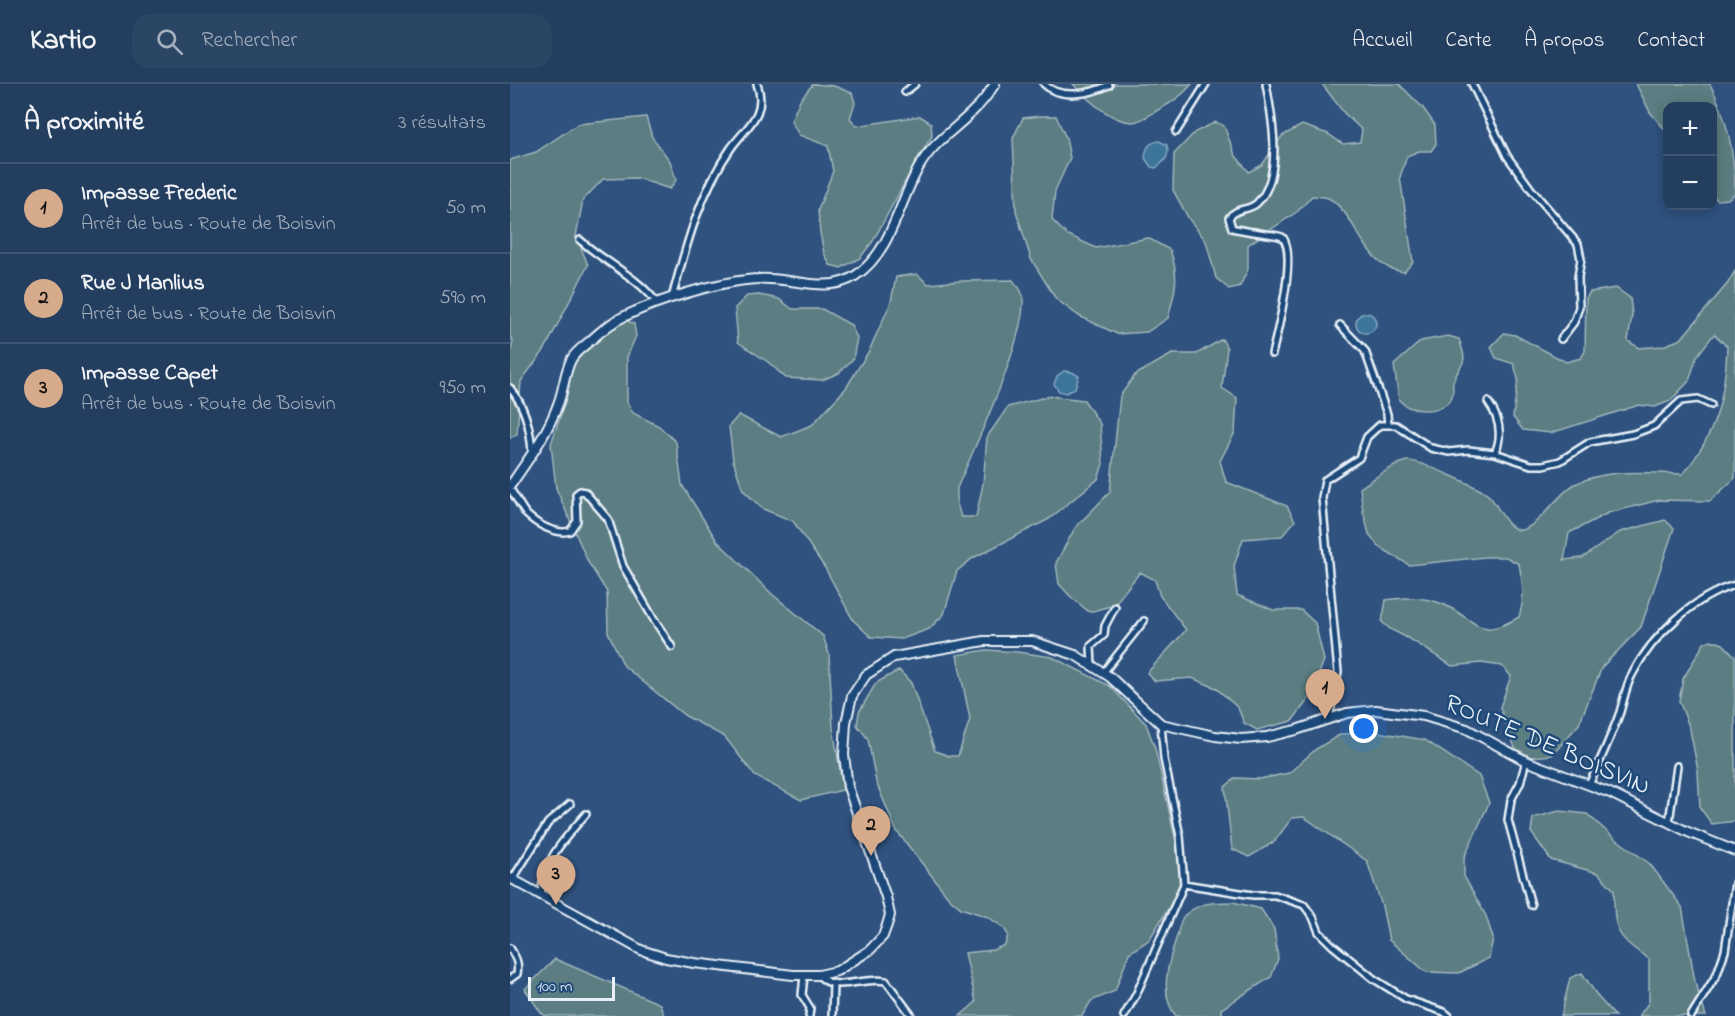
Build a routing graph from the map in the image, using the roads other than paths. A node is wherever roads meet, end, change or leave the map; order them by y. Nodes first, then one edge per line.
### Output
1 (757, 84) edge
2 (915, 84) edge
3 (995, 84) edge
4 (1044, 84) edge
5 (1206, 84) edge
6 (1266, 84) edge
7 (1472, 84) edge
8 (1109, 85) edge
9 (905, 92) dead end
10 (1176, 132) dead end
11 (580, 240) dead end
12 (672, 298) junction
13 (657, 303) junction
14 (1340, 325) dead end
15 (1561, 339) dead end
16 (1272, 354) dead end
17 (510, 388) edge
18 (1488, 402) dead end
19 (1711, 405) dead end
20 (1388, 425) junction
21 (1495, 453) junction
22 (532, 454) junction
23 (510, 488) edge
24 (1735, 585) edge
25 (1115, 607) dead end
26 (1144, 621) dead end
27 (672, 647) dead end
28 (1092, 666) junction
29 (1103, 673) junction
30 (1329, 718) junction
31 (1161, 724) junction
32 (1526, 761) junction
33 (1677, 765) dead end
34 (1590, 784) junction
35 (570, 804) dead end
36 (586, 814) dead end
37 (1669, 822) junction
38 (1735, 851) edge
39 (511, 879) edge
40 (1735, 883) edge
41 (1184, 884) junction
42 (541, 896) junction
43 (1532, 905) dead end
44 (510, 948) edge
45 (819, 975) junction
46 (804, 976) junction
47 (510, 979) edge
48 (833, 985) junction
49 (810, 1016) edge
50 (832, 1016) edge
51 (912, 1016) edge
52 (1124, 1016) edge
53 (1449, 1016) edge
54 (1691, 1016) edge

1 - 12 street
2 - 9 street
3 - 12 main road
4 - 8 street
5 - 10 street
6 - 16 street
7 - 15 street
11 - 13 street
12 - 13 main road
13 - 22 main road
14 - 20 street
17 - 22 street
18 - 21 street
19 - 21 street
20 - 21 street
20 - 30 street
22 - 23 main road
23 - 27 street
24 - 34 street
25 - 28 street
26 - 29 street
28 - 29 main road, ROUTE DE BOISVIN
28 - 45 main road, ROUTE DE BOISVIN
29 - 31 main road, ROUTE DE BOISVIN
30 - 31 main road, ROUTE DE BOISVIN
30 - 32 main road, ROUTE DE BOISVIN
31 - 41 street
32 - 34 main road, ROUTE DE BOISVIN
32 - 43 street
33 - 37 street
34 - 37 main road, ROUTE DE BOISVIN
35 - 39 street
36 - 42 street
37 - 38 main road, ROUTE DE BOISVIN
39 - 42 main road, ROUTE DE BOISVIN
40 - 54 street
41 - 52 street
41 - 53 street
42 - 46 main road, ROUTE DE BOISVIN
44 - 47 street
45 - 46 main road, ROUTE DE BOISVIN
45 - 48 street
46 - 49 street
48 - 50 street
48 - 51 street

